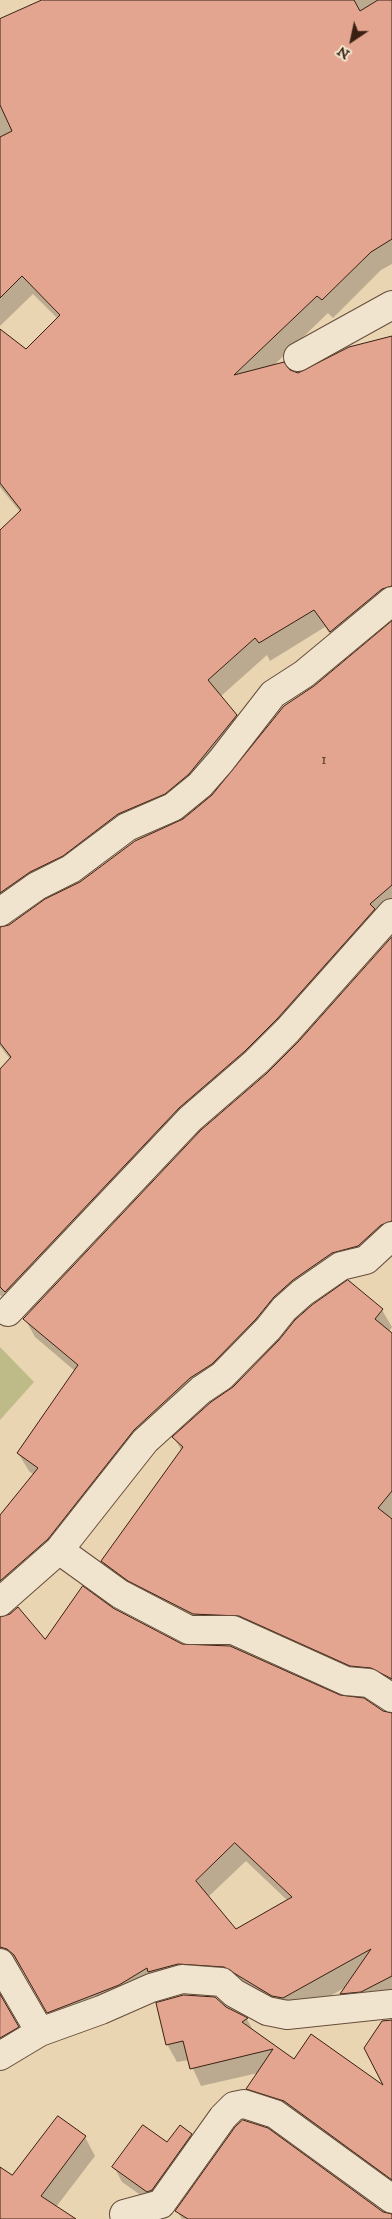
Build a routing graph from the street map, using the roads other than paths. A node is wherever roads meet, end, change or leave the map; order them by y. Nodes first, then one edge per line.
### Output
1 (392, 305) edge
2 (298, 356) dead end
3 (392, 601) edge
4 (0, 912) edge
5 (392, 913) edge
6 (392, 1236) edge
7 (8, 1312) dead end
8 (59, 1550) junction
9 (0, 1602) edge
10 (392, 1698) edge
11 (0, 1963) edge
12 (392, 2004) edge
13 (40, 2032) junction
14 (0, 2056) edge
15 (392, 2199) edge
16 (126, 2219) edge

1 - 2 street
3 - 4 street
5 - 7 street
6 - 8 street
8 - 9 street
8 - 10 street
11 - 13 street
12 - 13 street
13 - 14 street
15 - 16 street

